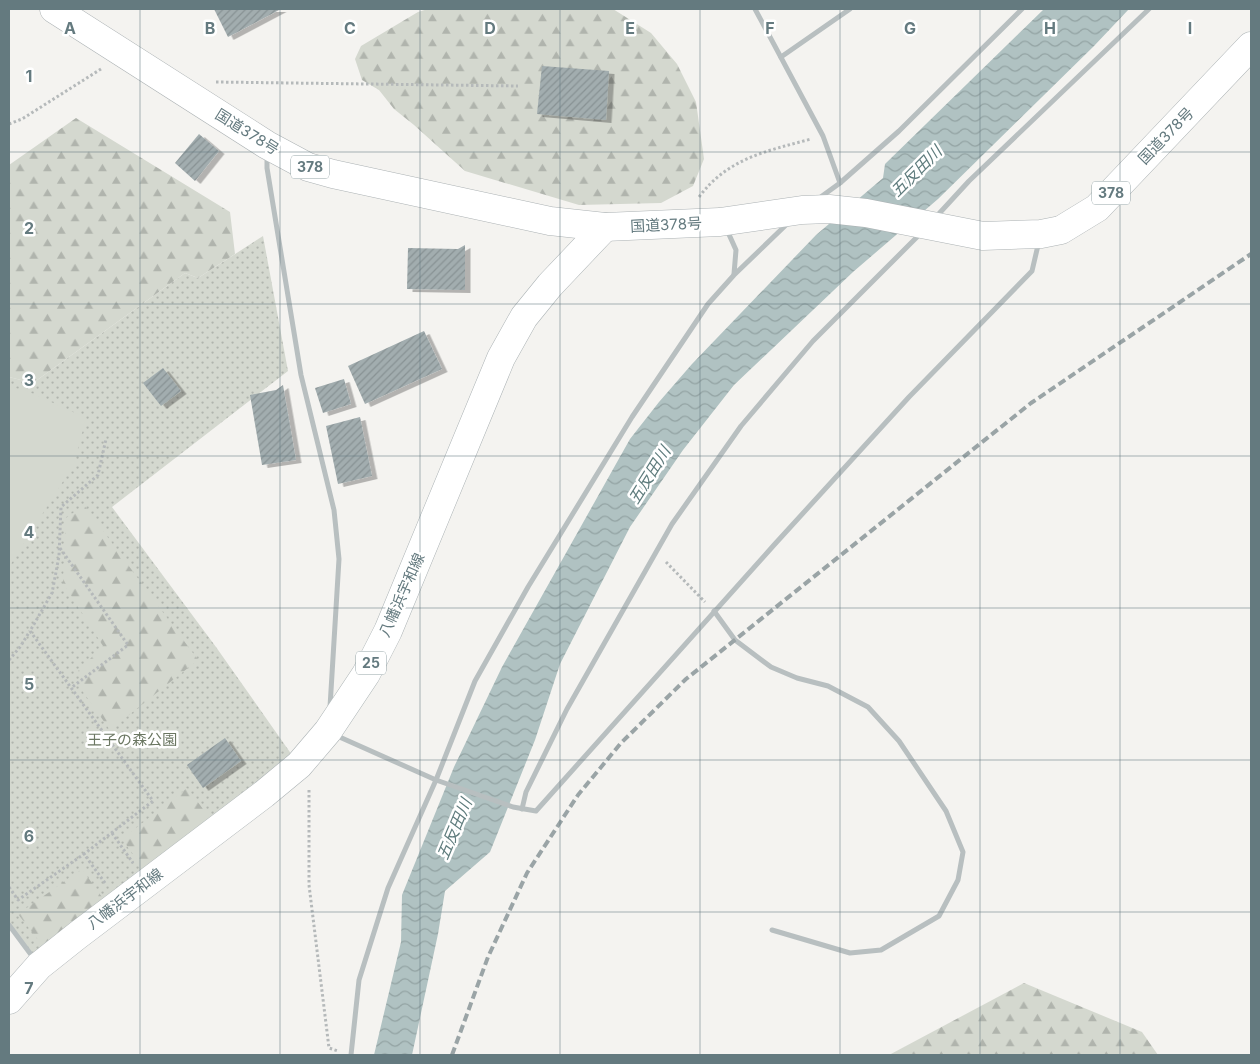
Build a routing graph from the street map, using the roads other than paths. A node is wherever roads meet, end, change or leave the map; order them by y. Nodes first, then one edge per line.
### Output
1 (54, 9) edge
2 (755, 9) edge
3 (850, 9) edge
4 (1022, 9) edge
5 (1149, 9) edge
6 (1251, 46) edge
7 (781, 57) junction
8 (267, 146) junction
9 (840, 183) junction
10 (802, 210) junction
11 (720, 222) junction
12 (924, 225) junction
13 (605, 228) junction
14 (1041, 234) junction
15 (734, 275) junction
16 (714, 612) junction
17 (329, 721) junction
18 (436, 780) junction
19 (522, 809) junction
20 (9, 925) edge
21 (772, 930) dead end
22 (39, 966) junction
23 (9, 1000) edge
24 (351, 1055) edge

1 - 8 main road, 国道378号 / 378
2 - 7 street
3 - 7 street
4 - 9 street
5 - 12 street
6 - 14 main road, 国道378号 / 378
7 - 9 street
8 - 13 main road, 国道378号 / 378
8 - 17 street
9 - 10 street
10 - 11 main road, 国道378号 / 378
10 - 12 main road, 国道378号 / 378
10 - 15 street
11 - 13 main road, 国道378号 / 378
11 - 15 street
12 - 14 main road, 国道378号 / 378
12 - 19 street
13 - 17 main road, 八幡浜宇和線 / 25
14 - 16 street
15 - 18 street
16 - 19 street
16 - 21 street
17 - 18 street
17 - 22 main road, 八幡浜宇和線 / 25
18 - 19 street
18 - 24 street
20 - 22 street
22 - 23 main road, 八幡浜宇和線 / 25

